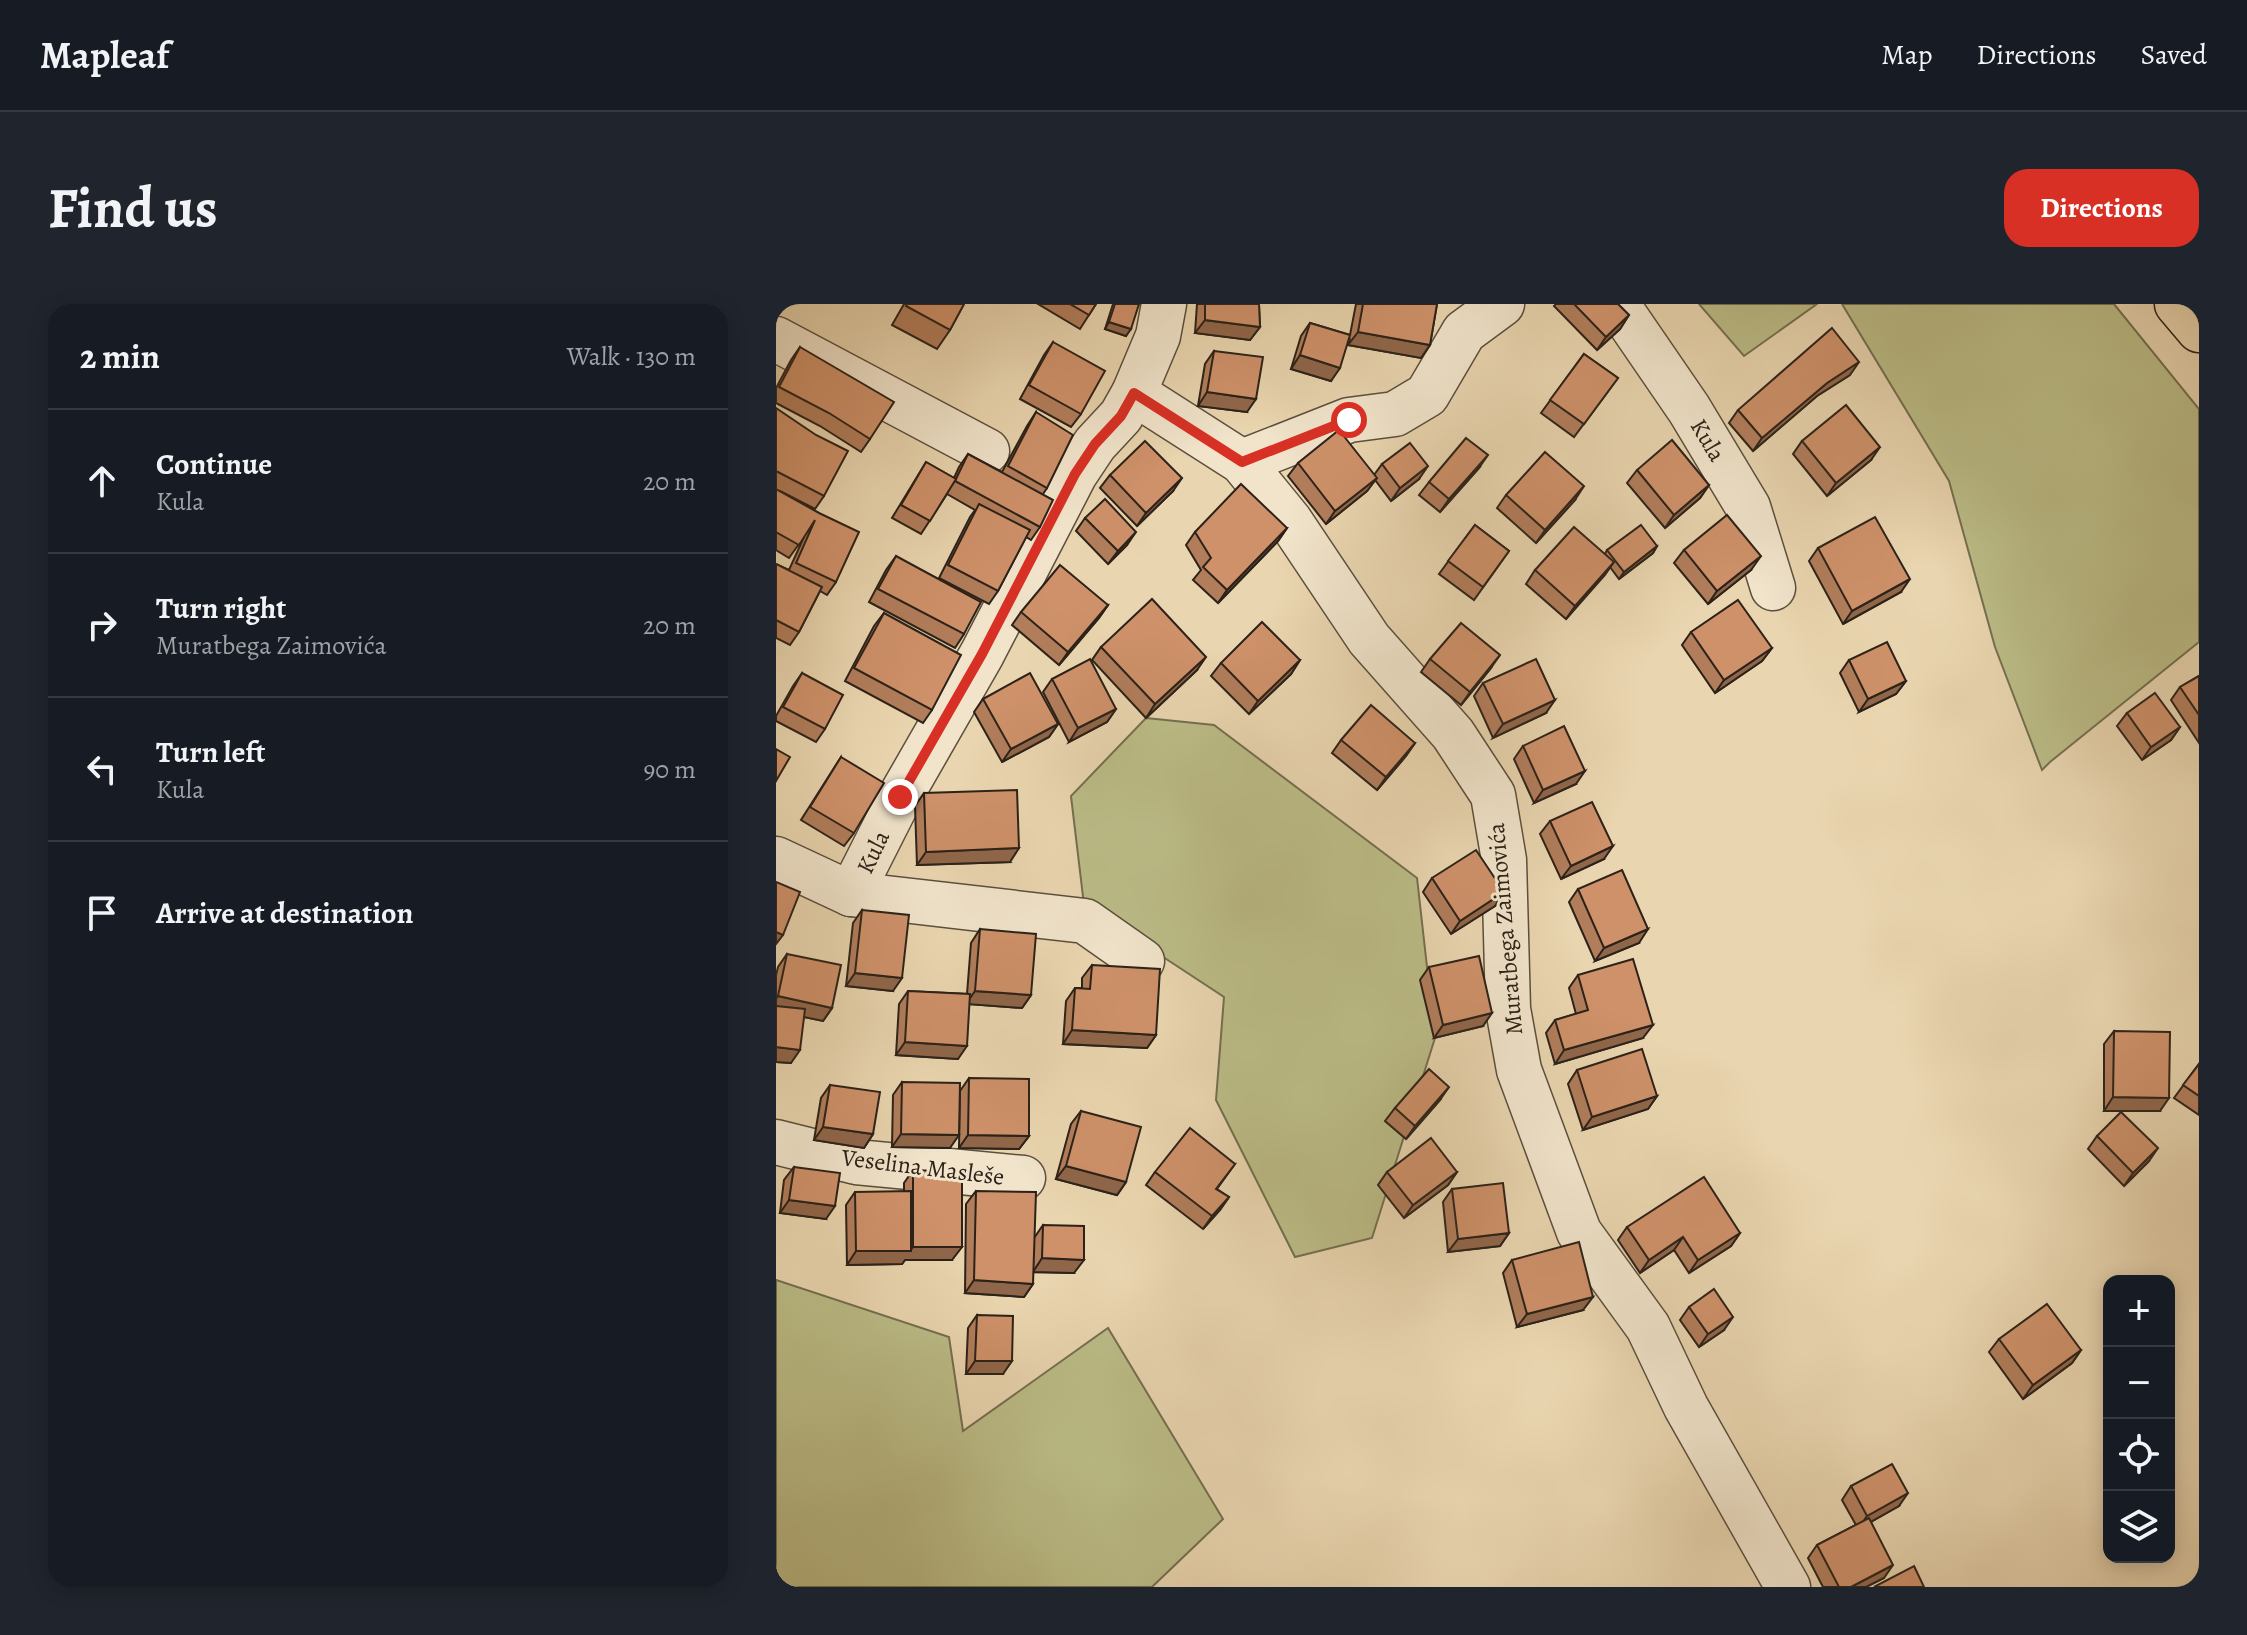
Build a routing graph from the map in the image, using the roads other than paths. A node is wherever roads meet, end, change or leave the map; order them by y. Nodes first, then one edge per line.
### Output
1 (1164, 304) edge
2 (1502, 304) edge
3 (1617, 304) edge
4 (2177, 304) edge
5 (2199, 330) edge
6 (776, 339) edge
7 (1134, 393) junction
8 (987, 451) dead end
9 (1242, 462) junction
10 (1773, 588) dead end
11 (776, 859) edge
12 (851, 894) junction
13 (1142, 961) dead end
14 (776, 1142) edge
15 (1023, 1178) dead end
16 (1788, 1587) edge

1 - 7 street, Kula
2 - 9 street
3 - 10 street, Kula
4 - 5 main road
6 - 8 street
7 - 9 street, Muratbega Zaimovića
7 - 12 street, Kula
9 - 16 street, Muratbega Zaimovića
11 - 12 street, Kula
12 - 13 street, Kula
14 - 15 street, Veselina Masleše

